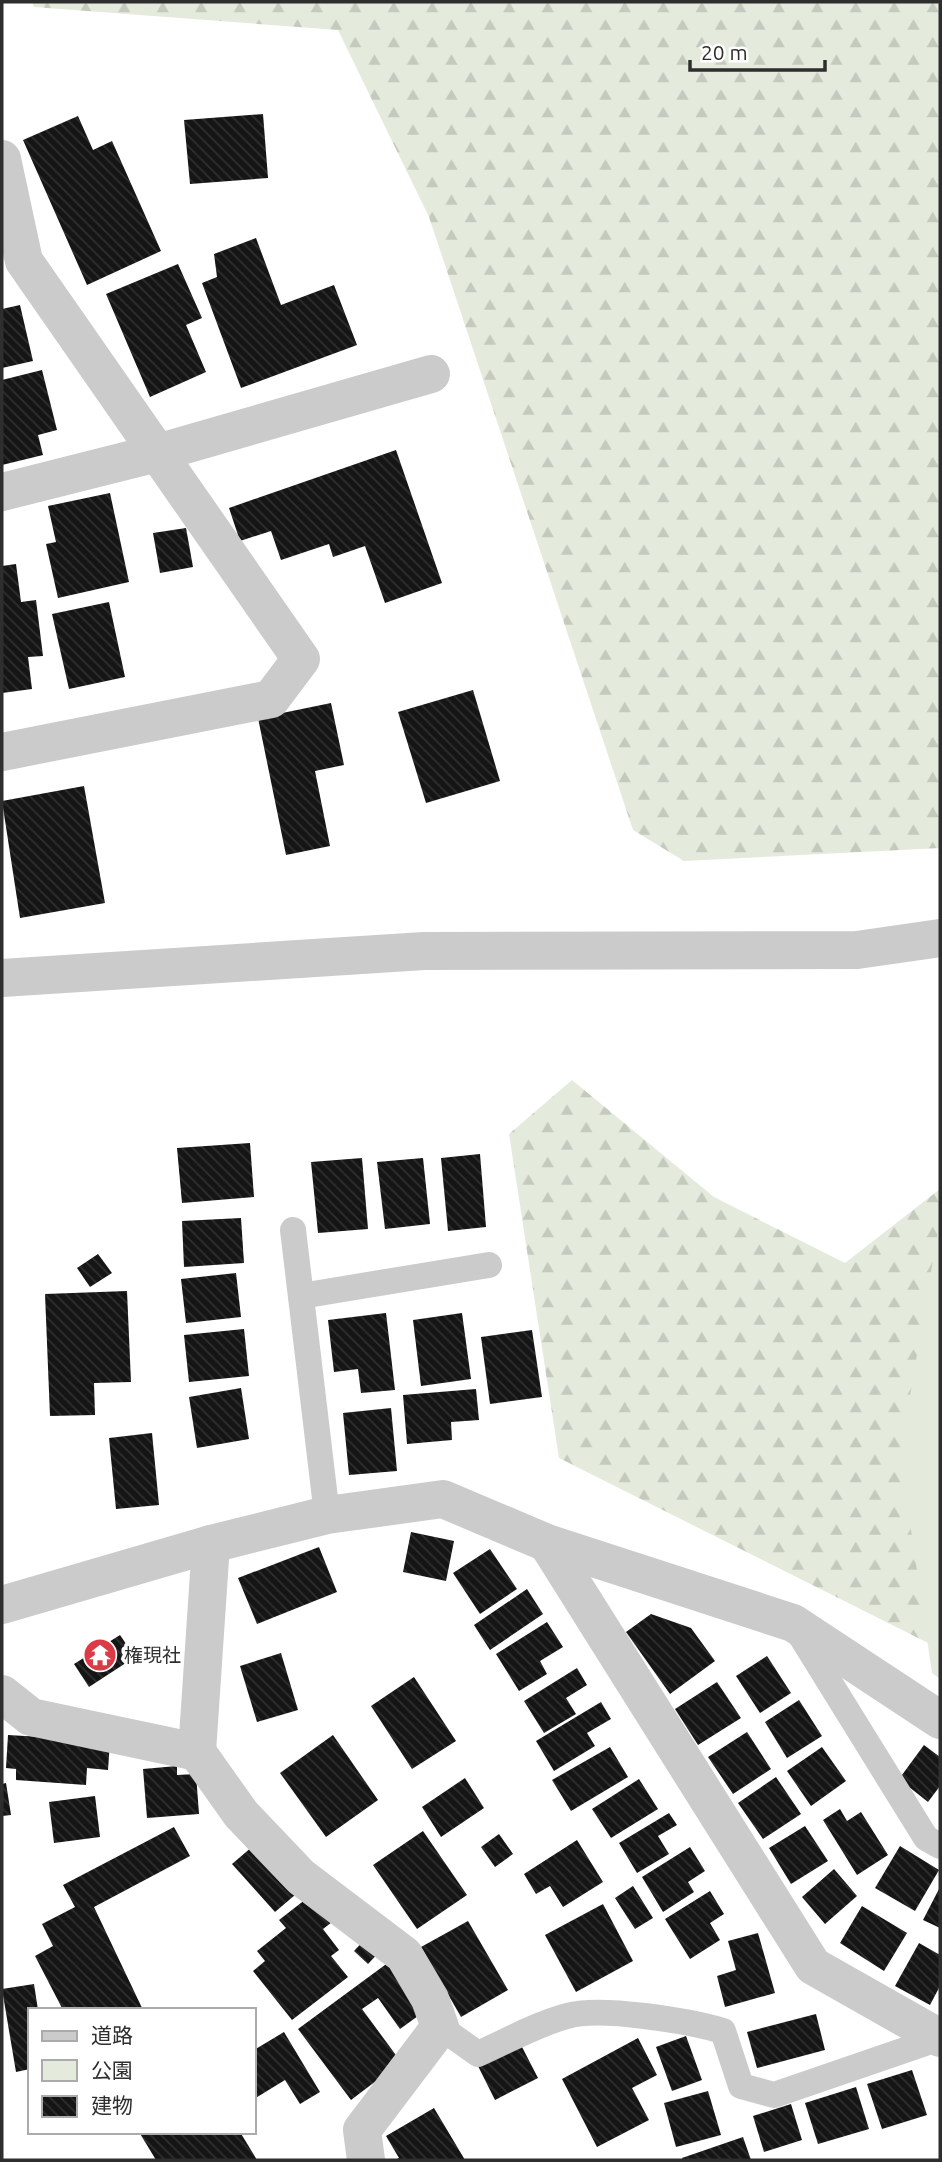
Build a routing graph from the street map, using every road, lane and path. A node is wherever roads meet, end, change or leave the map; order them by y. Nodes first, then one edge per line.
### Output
1 (2, 159) edge
2 (430, 374) dead end
3 (157, 453) junction
4 (2, 492) edge
5 (2, 752) edge
6 (940, 938) edge
7 (2, 978) edge
8 (293, 1230) dead end
9 (489, 1265) dead end
10 (301, 1296) junction
11 (327, 1516) junction
12 (547, 1543) junction
13 (211, 1544) junction
14 (2, 1605) edge
15 (793, 1623) junction
16 (2, 1694) edge
17 (940, 1720) edge
18 (197, 1752) junction
19 (940, 1846) edge
20 (440, 2027) junction
21 (940, 2038) edge
22 (366, 2160) edge

1 - 3 street
2 - 3 street
3 - 4 street
3 - 5 street
6 - 7 street
8 - 10 lane
9 - 10 lane
10 - 11 lane
11 - 12 street
11 - 13 street
12 - 15 street
12 - 21 street
13 - 14 street
13 - 18 street
15 - 17 street
15 - 19 lane
16 - 18 street
18 - 20 street
20 - 21 lane
20 - 22 street

